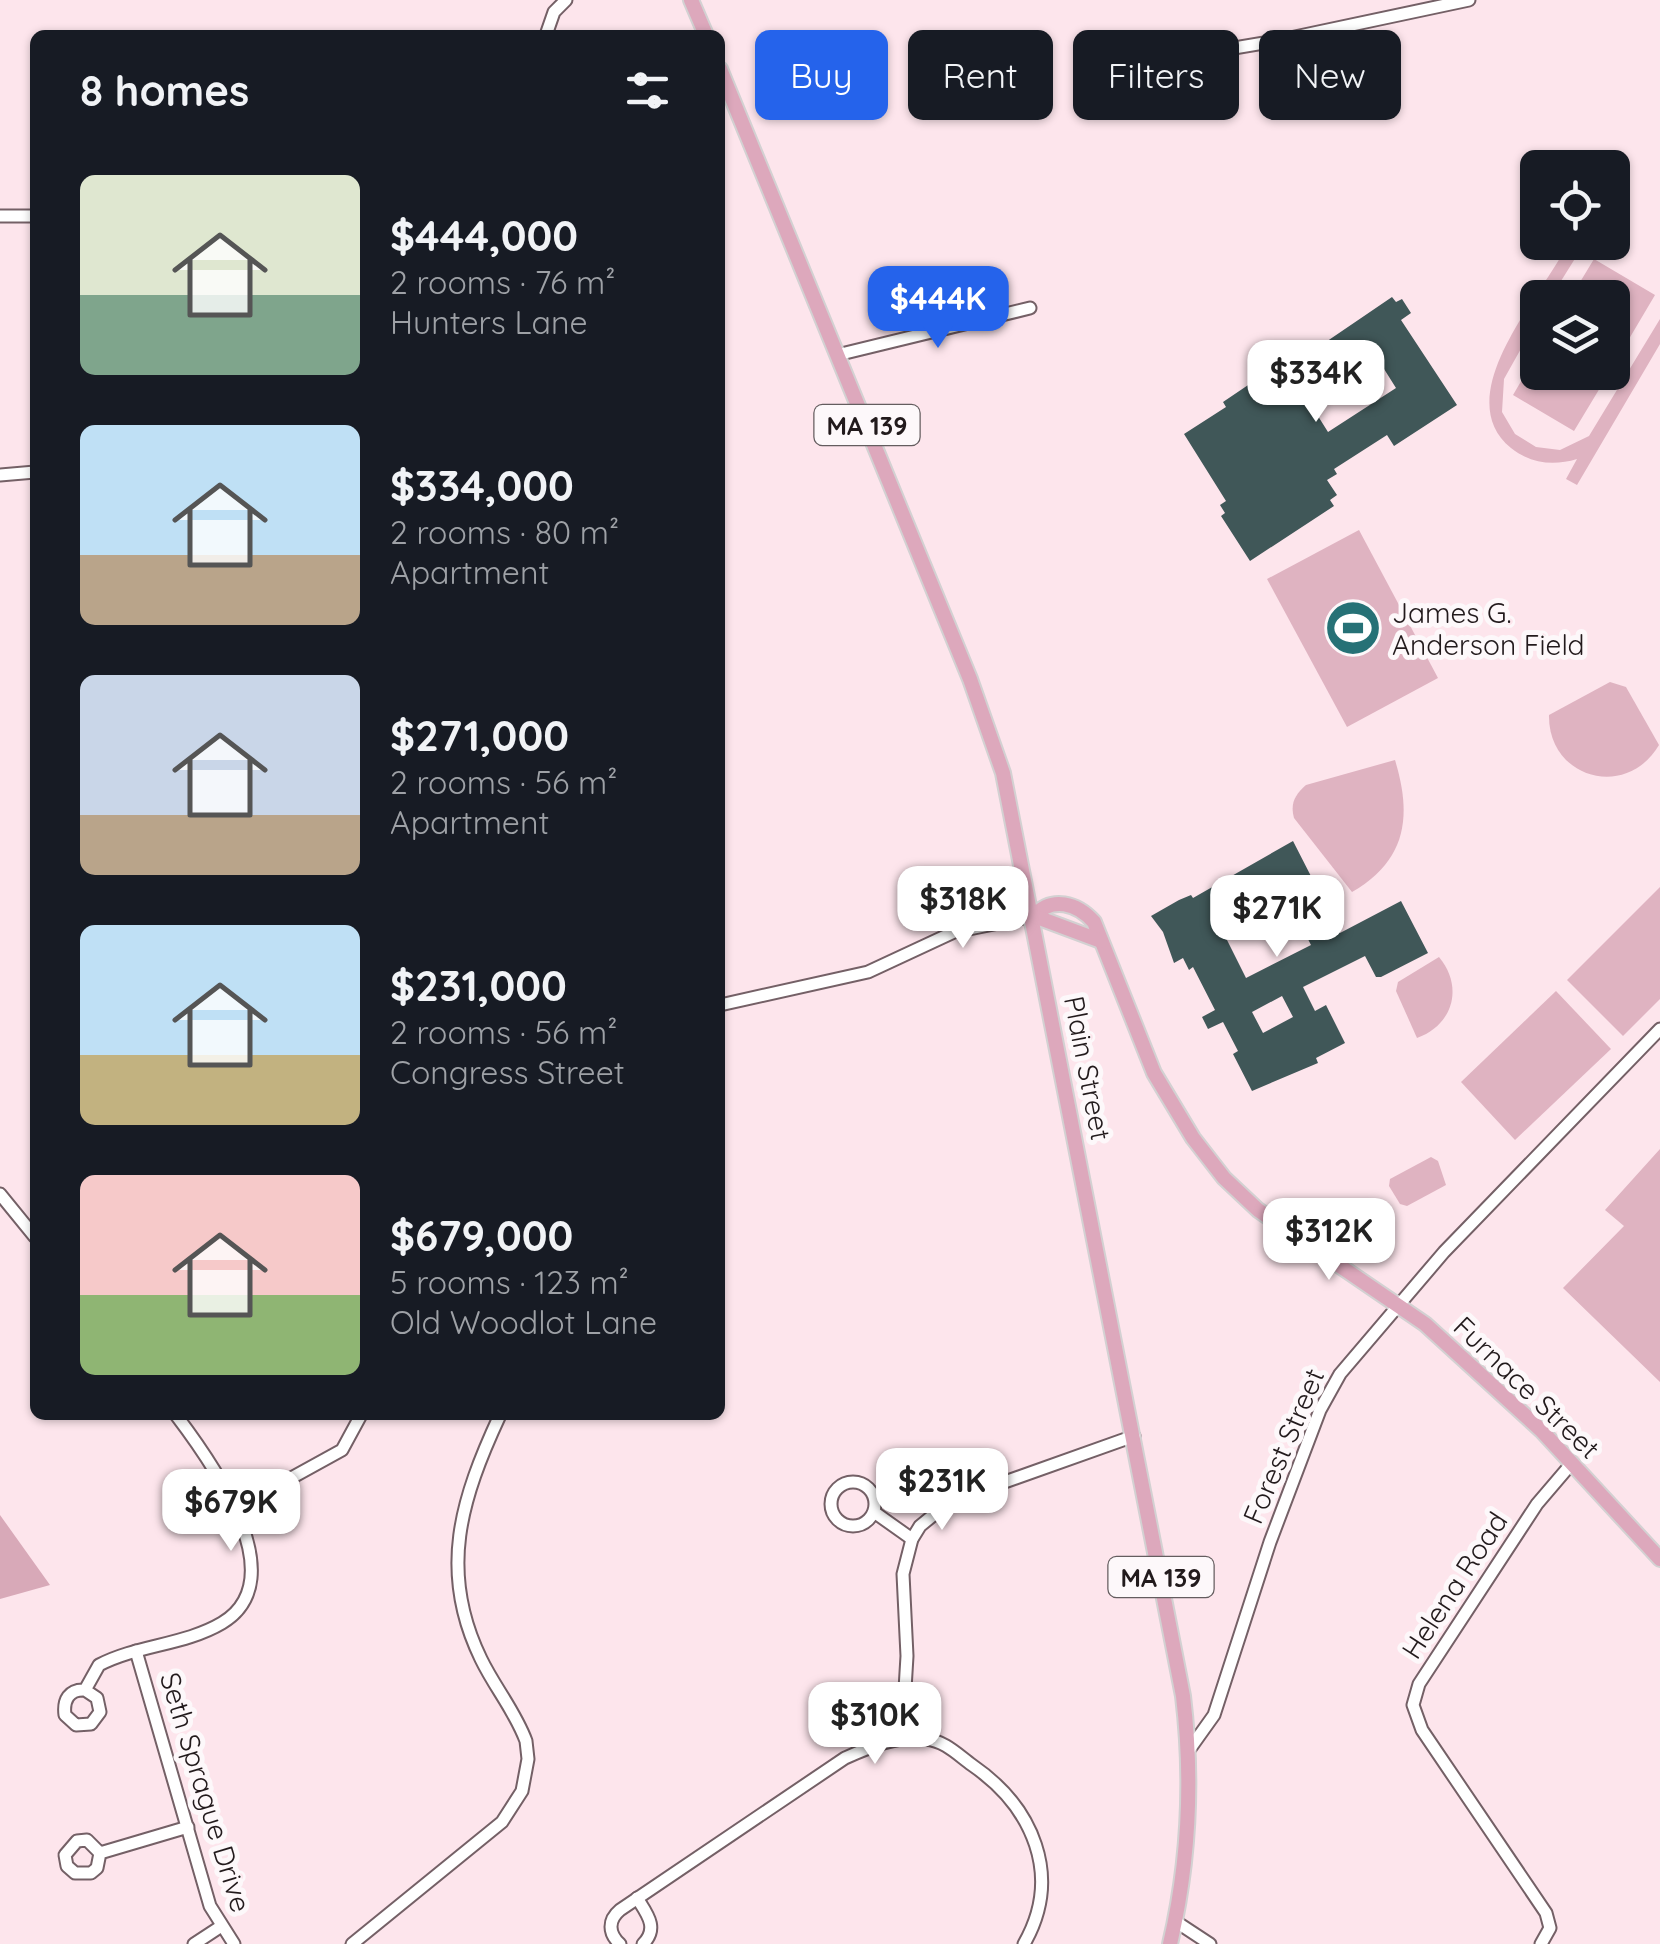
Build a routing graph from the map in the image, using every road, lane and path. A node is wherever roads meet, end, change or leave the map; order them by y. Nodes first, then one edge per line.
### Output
1 (566, 0) edge
2 (691, 0) edge
3 (1469, 0) edge
4 (548, 30) edge
5 (704, 30) edge
6 (1239, 47) edge
7 (725, 81) edge
8 (0, 216) edge
9 (30, 216) edge
10 (1030, 308) dead end
11 (837, 354) junction
12 (30, 472) edge
13 (0, 475) edge
14 (1034, 916) junction
15 (1101, 941) junction
16 (725, 1004) edge
17 (1660, 1029) edge
18 (0, 1194) edge
19 (30, 1231) edge
20 (1398, 1302) junction
21 (180, 1420) edge
22 (358, 1420) edge
23 (498, 1420) edge
24 (1134, 1436) junction
25 (1572, 1462) junction
26 (233, 1510) junction
27 (874, 1512) junction
28 (912, 1539) junction
29 (1660, 1559) edge
30 (136, 1652) junction
31 (86, 1690) dead end
32 (902, 1739) junction
33 (1188, 1750) junction
34 (188, 1828) junction
35 (100, 1853) dead end
36 (638, 1898) junction
37 (1175, 1921) junction
38 (220, 1927) junction
39 (194, 1944) edge
40 (234, 1944) edge
41 (352, 1944) edge
42 (620, 1944) edge
43 (642, 1944) edge
44 (1024, 1944) edge
45 (1170, 1944) edge
46 (1210, 1944) edge
47 (1541, 1944) edge

1 - 4 street
2 - 5 main road
3 - 6 street
7 - 11 main road, Plain Street / MA 139
8 - 9 street
10 - 11 street
11 - 14 main road, Plain Street / MA 139
12 - 13 street
14 - 15 main road
14 - 15 main road, Furnace Street
14 - 16 street
14 - 24 main road, Plain Street / MA 139
15 - 20 main road, Furnace Street
17 - 20 street, Forest Street
18 - 19 street
20 - 25 main road, Furnace Street
20 - 33 street, Forest Street
21 - 26 street
22 - 26 street
23 - 41 street
24 - 28 street
24 - 33 main road, Plain Street / MA 139
25 - 29 main road, Furnace Street
25 - 47 street, Helena Road
26 - 30 street
27 - 27 street
27 - 28 street
28 - 32 street
30 - 31 street
30 - 34 street, Seth Sprague Drive
32 - 36 street
32 - 44 street
33 - 37 main road, Plain Street / MA 139
34 - 35 street
34 - 38 street, Seth Sprague Drive
36 - 42 street
36 - 43 street
37 - 45 main road, Plain Street / MA 139
37 - 46 street
38 - 39 street
38 - 40 street, Seth Sprague Drive

